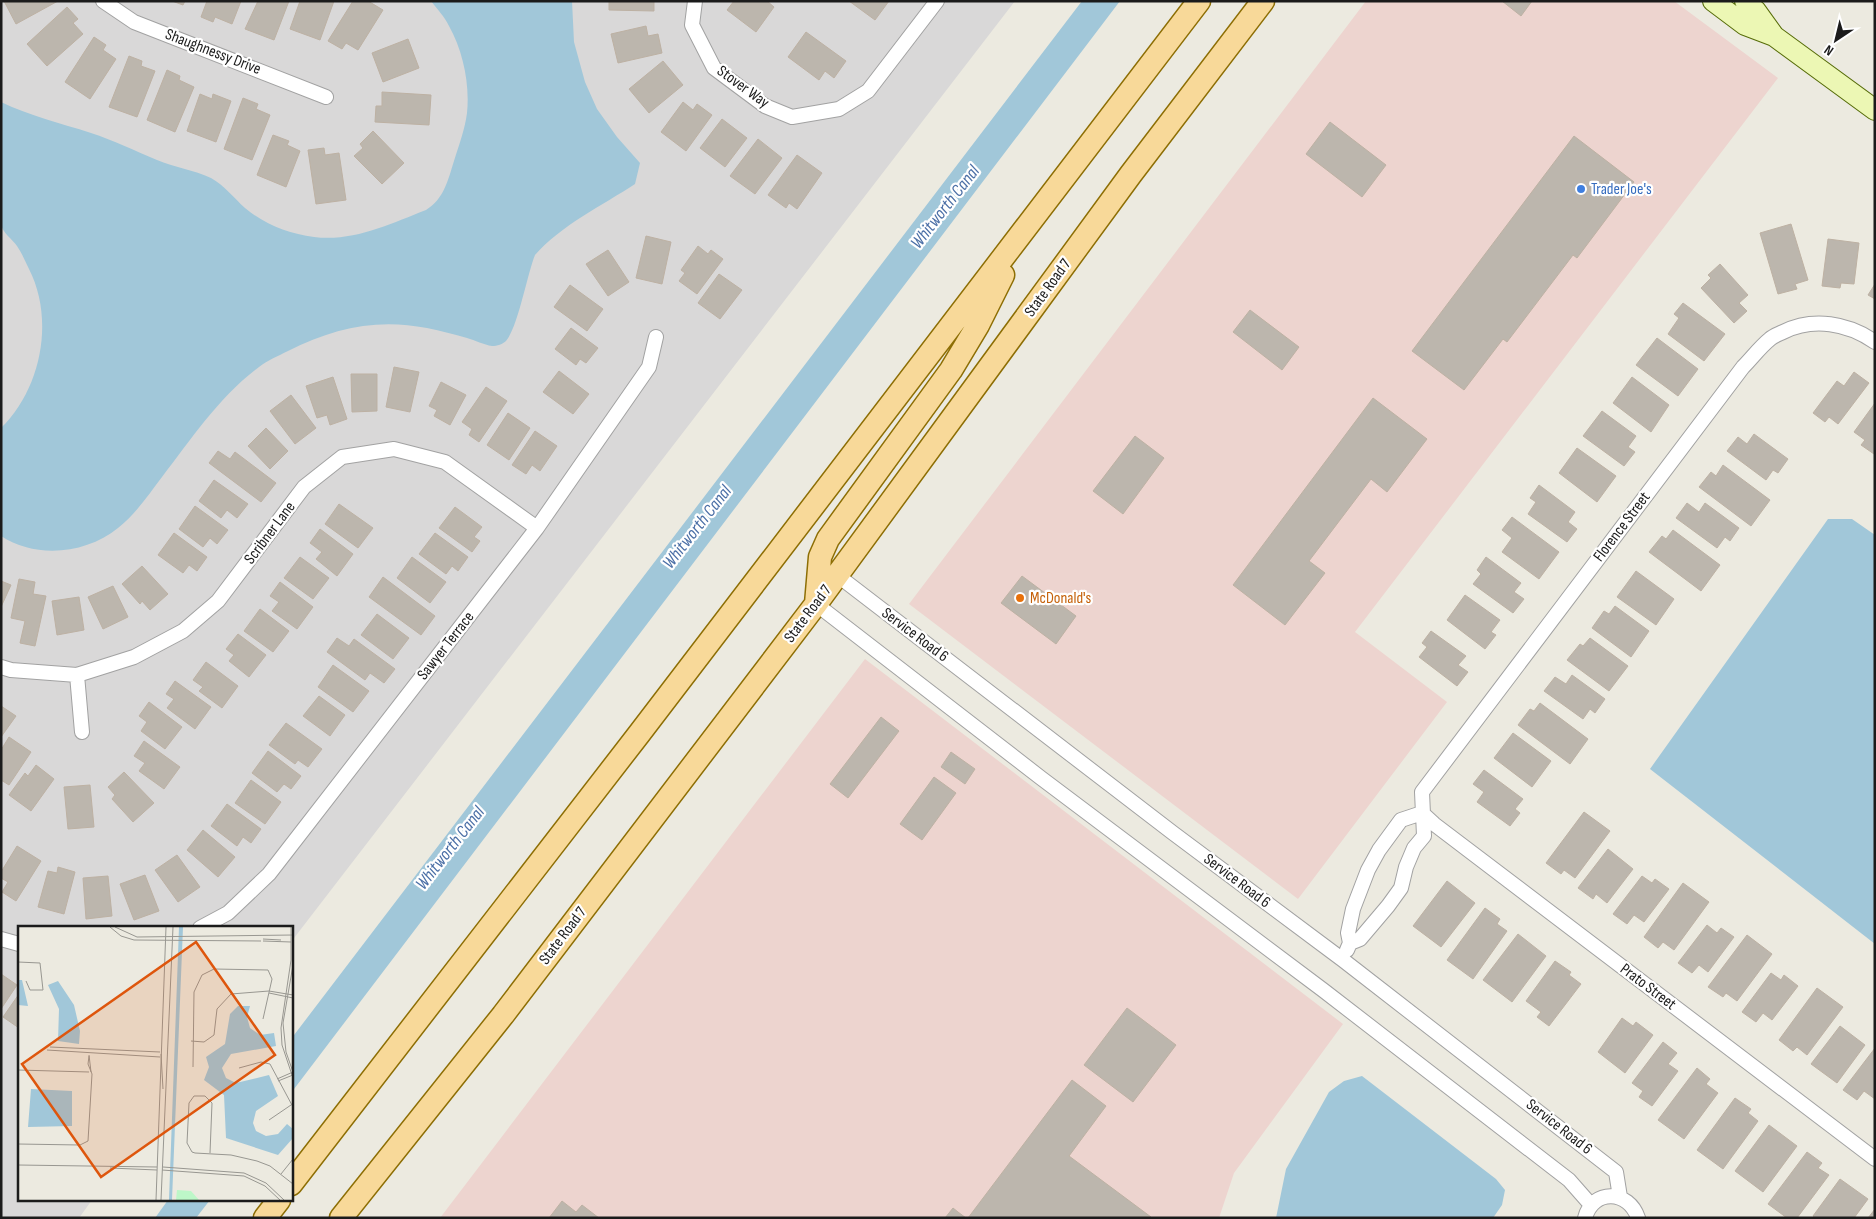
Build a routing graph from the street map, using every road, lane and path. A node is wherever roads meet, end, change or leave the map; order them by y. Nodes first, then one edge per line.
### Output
1 (103, 1) edge
2 (695, 1) edge
3 (937, 1) edge
4 (1199, 1) edge
5 (1263, 1) edge
6 (1713, 1) edge
7 (1746, 1) edge
8 (1774, 36) junction
9 (326, 96) dead end
10 (1875, 110) edge
11 (1027, 227) junction
12 (656, 337) dead end
13 (1875, 342) edge
14 (537, 528) junction
15 (837, 575) junction
16 (816, 604) junction
17 (1, 667) edge
18 (78, 675) junction
19 (82, 732) dead end
20 (1422, 812) junction
21 (204, 926) edge
22 (1, 939) edge
23 (18, 944) edge
24 (1350, 944) junction
25 (1343, 960) junction
26 (1875, 1159) edge
27 (292, 1183) edge
28 (1620, 1197) junction
29 (277, 1202) edge
30 (1588, 1211) edge
31 (265, 1218) edge
32 (341, 1218) edge
33 (1638, 1218) edge

1 - 9 street, Shaughnessy Drive
2 - 3 street, Stover Way
4 - 11 main road
5 - 15 main road, State Road 7
6 - 8 street
7 - 8 street
8 - 10 street
11 - 16 main road
11 - 27 main road
12 - 14 street, Sawyer Terrace
13 - 20 street, Florence Street
14 - 18 street, Scribner Lane
14 - 21 street, Sawyer Terrace
15 - 16 main road, State Road 7
15 - 25 street, Service Road 6
16 - 30 street
16 - 32 main road, State Road 7
17 - 18 street, Scribner Lane
18 - 19 street
20 - 24 street, Florence Street
20 - 24 street, Florence Street
20 - 26 street, Prato Street
22 - 23 street
24 - 25 street, Florence Street
25 - 28 street, Service Road 6
28 - 30 street
28 - 33 street
29 - 31 main road

